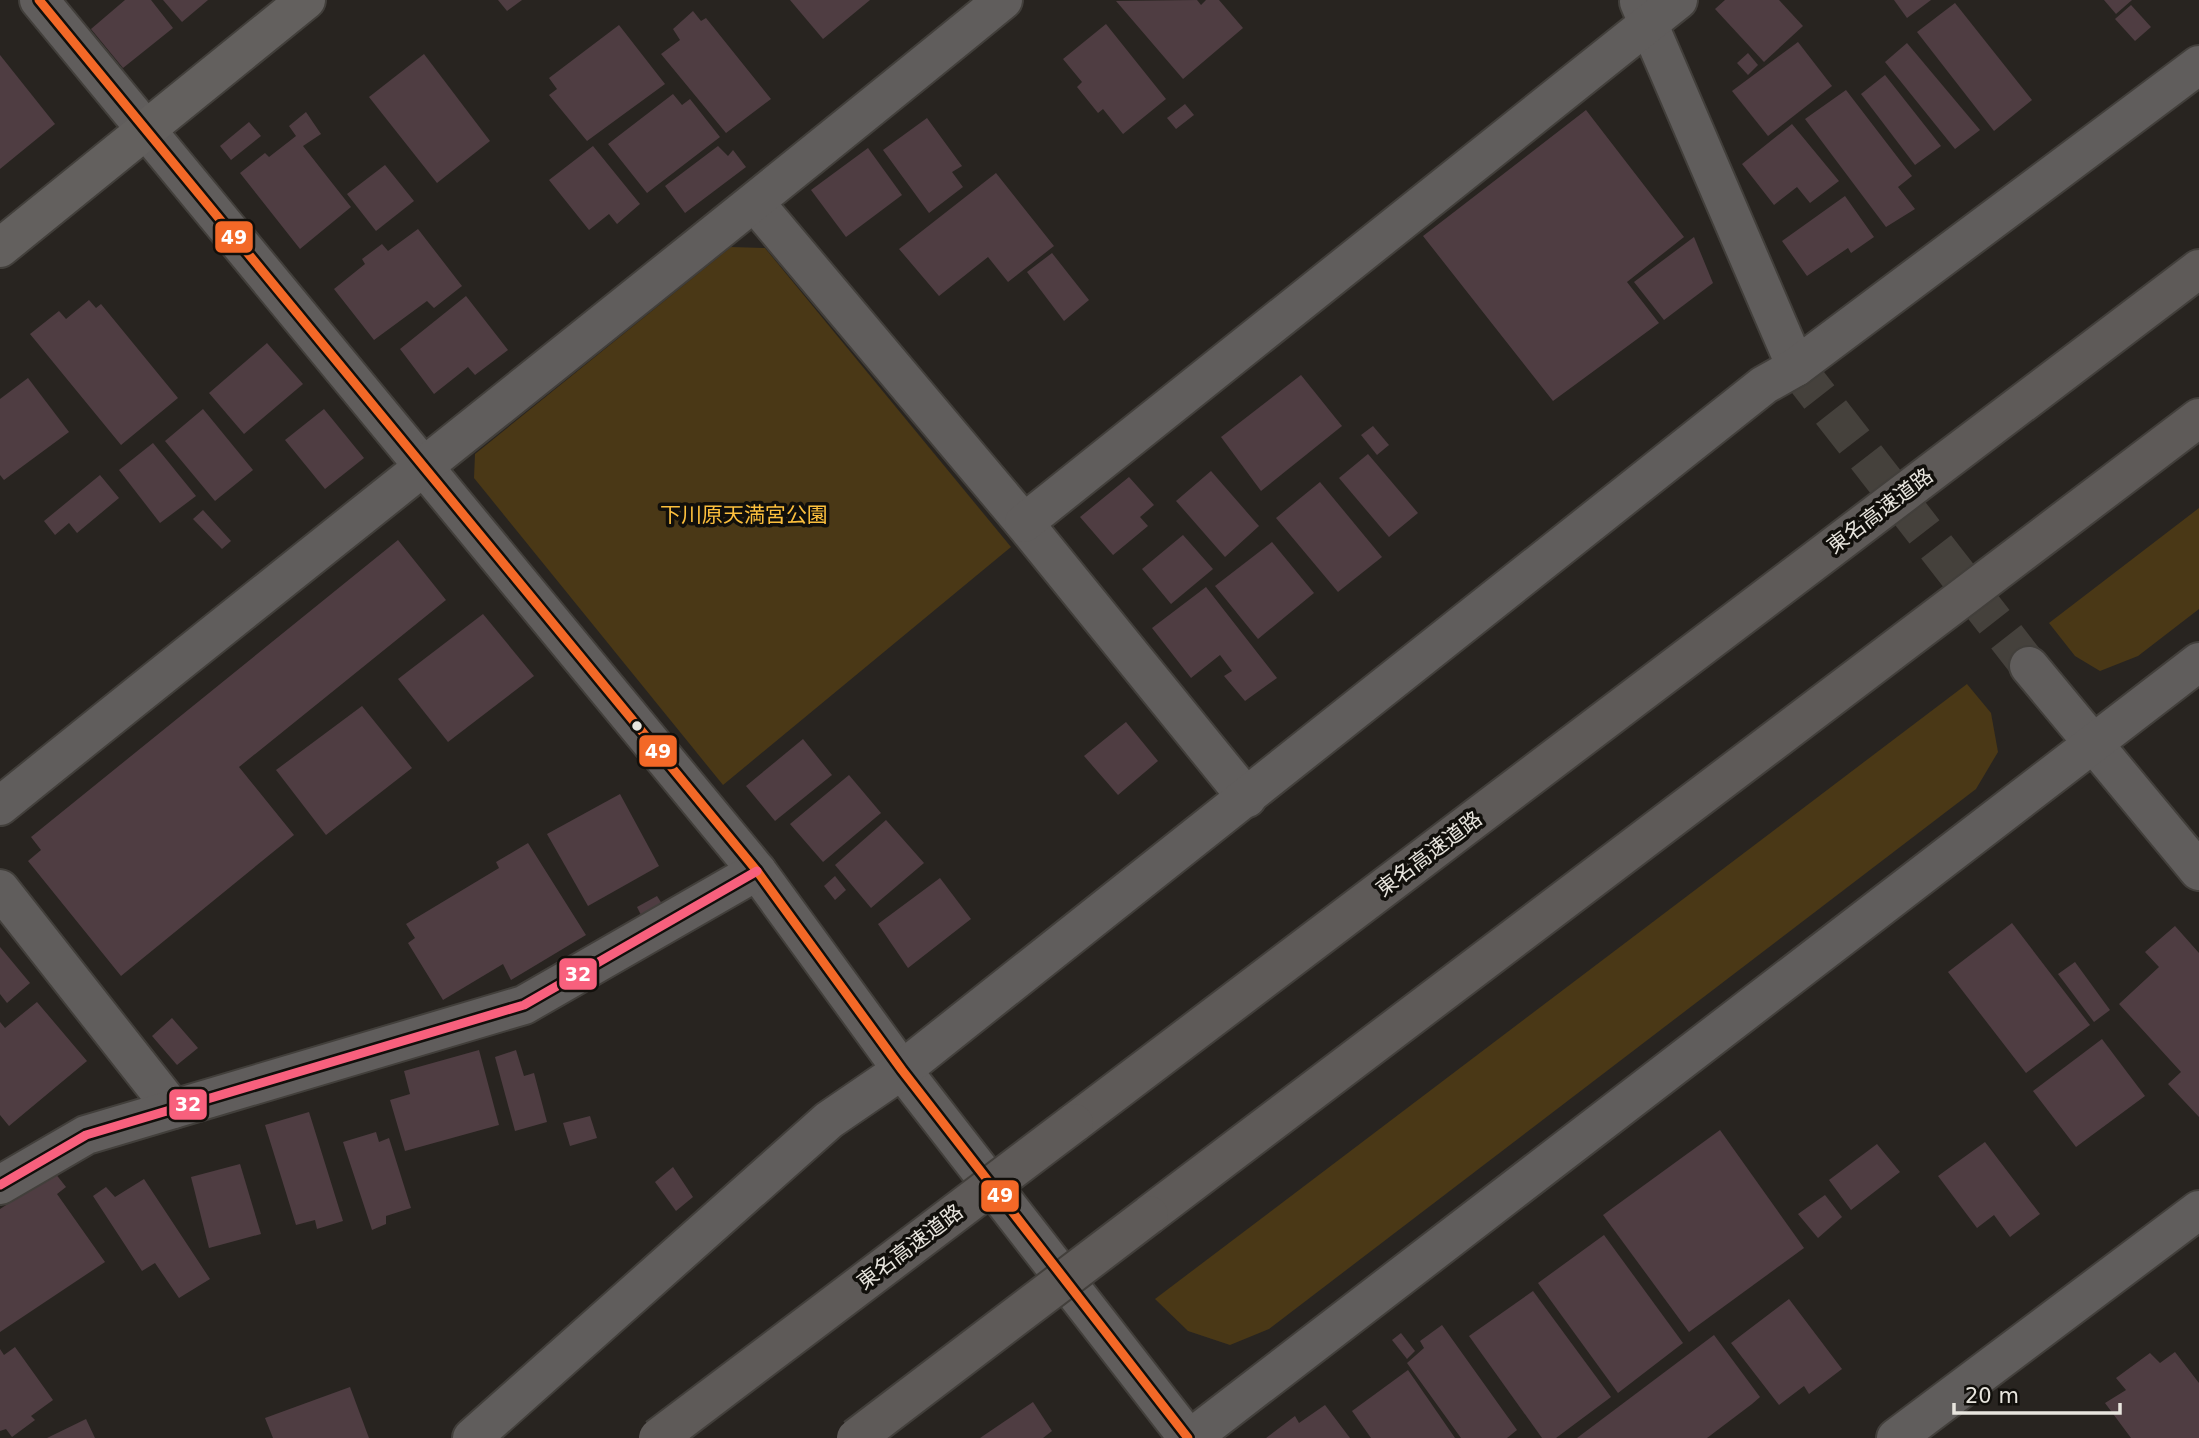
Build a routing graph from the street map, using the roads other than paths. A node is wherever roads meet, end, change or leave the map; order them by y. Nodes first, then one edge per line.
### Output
1 (39, 0) edge
2 (306, 0) edge
3 (1003, 0) edge
4 (1678, 0) edge
5 (1643, 12) edge
6 (2199, 65) edge
7 (146, 130) junction
8 (755, 202) junction
9 (0, 248) edge
10 (2199, 269) edge
11 (1796, 367) junction
12 (2199, 418) edge
13 (422, 465) junction
14 (1024, 523) junction
15 (2199, 662) edge
16 (2029, 666) tunnel mouth
17 (2092, 743) junction
18 (1247, 797) junction
19 (0, 806) edge
20 (757, 871) junction
21 (2199, 871) edge
22 (0, 889) edge
23 (902, 1070) junction
24 (173, 1109) junction
25 (0, 1185) edge
26 (2199, 1210) edge
27 (472, 1438) edge
28 (658, 1438) edge
29 (856, 1438) edge
30 (1190, 1438) edge
31 (1896, 1438) edge

1 - 7 street
2 - 7 street
3 - 8 street
4 - 5 street
5 - 11 street
5 - 14 street
6 - 11 street
7 - 9 street
7 - 13 street
8 - 13 street
8 - 14 street
10 - 28 highway, 東名高速道路, bridge
11 - 18 street
12 - 29 highway, bridge
13 - 19 street
13 - 20 street
14 - 18 street
15 - 17 street
16 - 17 street
17 - 21 street
17 - 30 street
18 - 23 street
20 - 23 street
20 - 24 street
22 - 24 street
23 - 27 street
23 - 30 street
24 - 25 street
26 - 31 street

